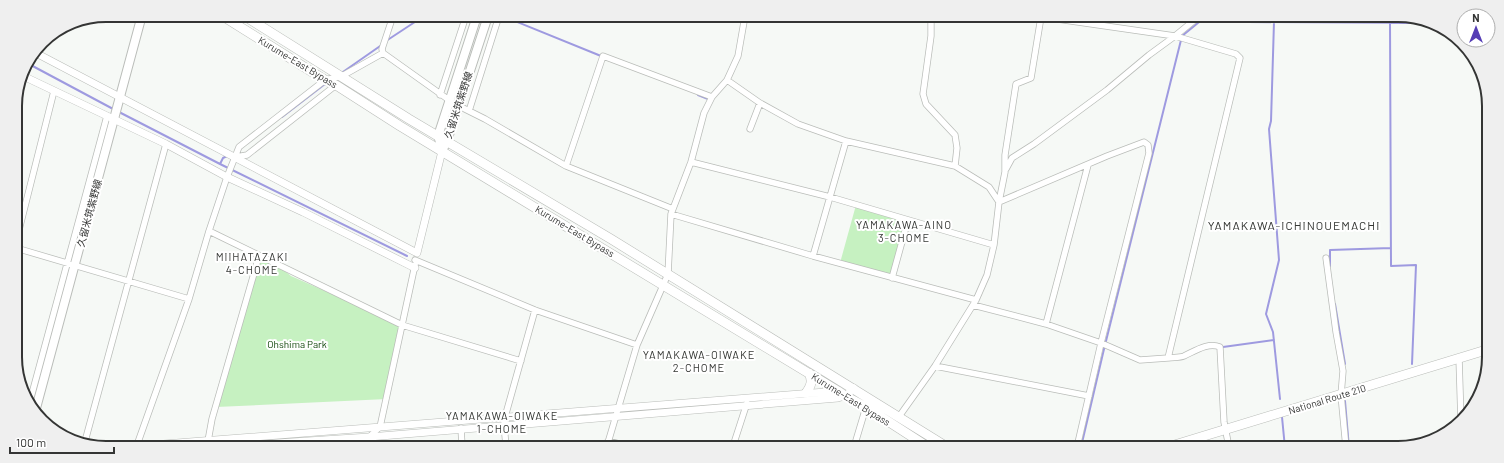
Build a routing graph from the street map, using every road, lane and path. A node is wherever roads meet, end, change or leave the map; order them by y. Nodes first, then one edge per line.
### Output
1 (140, 22) edge
2 (232, 22) edge
3 (254, 22) edge
4 (392, 22) edge
5 (464, 22) edge
6 (475, 22) edge
7 (486, 22) edge
8 (497, 22) edge
9 (744, 22) edge
10 (931, 22) edge
11 (1041, 22) edge
12 (1077, 22) edge
13 (1192, 22) edge
14 (1175, 36) junction
15 (383, 53) junction
16 (39, 55) edge
17 (342, 76) junction
18 (27, 78) edge
19 (325, 80) junction
20 (727, 80) junction
21 (336, 85) junction
22 (54, 91) junction
23 (440, 95) junction
24 (712, 97) junction
25 (120, 100) junction
26 (449, 100) junction
27 (760, 103) junction
28 (458, 106) junction
29 (469, 111) junction
30 (110, 118) junction
31 (750, 129) dead end
32 (438, 136) junction
33 (447, 141) junction
34 (846, 141) junction
35 (166, 144) junction
36 (442, 150) junction
37 (236, 157) junction
38 (691, 162) junction
39 (1088, 165) junction
40 (566, 166) junction
41 (956, 166) junction
42 (1006, 172) junction
43 (227, 177) junction
44 (830, 197) junction
45 (999, 202) junction
46 (672, 211) junction
47 (22, 218) edge
48 (908, 220) junction
49 (209, 231) junction
50 (994, 246) junction
51 (22, 250) edge
52 (259, 256) junction
53 (813, 256) junction
54 (416, 257) junction
55 (1326, 258) dead end
56 (66, 263) junction
57 (75, 265) junction
58 (415, 268) junction
59 (668, 274) junction
60 (892, 278) junction
61 (129, 281) junction
62 (664, 285) junction
63 (189, 299) junction
64 (974, 302) junction
65 (535, 310) junction
66 (1046, 324) junction
67 (402, 325) junction
68 (1101, 343) junction
69 (637, 345) junction
70 (1482, 351) edge
71 (1168, 358) junction
72 (1459, 358) junction
73 (521, 360) junction
74 (935, 366) junction
75 (809, 373) junction
76 (852, 387) junction
77 (806, 393) junction
78 (842, 394) junction
79 (32, 395) edge
80 (1341, 395) junction
81 (1089, 396) junction
82 (748, 398) junction
83 (37, 405) edge
84 (746, 406) junction
85 (866, 407) junction
86 (616, 412) junction
87 (1461, 412) edge
88 (505, 417) junction
89 (896, 421) junction
90 (504, 425) junction
91 (380, 426) junction
92 (461, 428) junction
93 (1226, 429) junction
94 (369, 437) junction
95 (86, 438) edge
96 (138, 441) edge
97 (208, 441) joint
98 (317, 441) edge
99 (369, 441) edge
100 (462, 441) edge
101 (506, 441) edge
102 (608, 441) edge
103 (735, 441) edge
104 (856, 441) edge
105 (921, 441) edge
106 (935, 441) edge
107 (1078, 441) edge
108 (1187, 441) edge
109 (1228, 441) edge
110 (1345, 441) edge

1 - 25 main road, 久留米筑紫野線
2 - 19 highway, Kurume-East Bypass
3 - 17 highway, Kurume-East Bypass
4 - 15 street
5 - 23 street
6 - 26 main road, 久留米筑紫野線
7 - 28 main road, 久留米筑紫野線
8 - 29 street
9 - 20 street
10 - 41 street
11 - 42 street
12 - 14 street
13 - 14 street
14 - 42 street
14 - 71 street
15 - 17 street
15 - 23 street
16 - 25 street
17 - 19 street
17 - 32 highway, Kurume-East Bypass
18 - 22 street
19 - 21 highway, Kurume-East Bypass
19 - 37 street
20 - 24 street
20 - 27 street
21 - 36 highway, Kurume-East Bypass
21 - 37 street
22 - 30 street
22 - 47 street
23 - 26 street
24 - 38 street
24 - 40 street
25 - 30 main road, 久留米筑紫野線
25 - 37 street
26 - 32 main road, 久留米筑紫野線
27 - 31 street
27 - 34 street
28 - 29 street
28 - 33 main road, 久留米筑紫野線
29 - 40 street
30 - 35 street
30 - 56 street
30 - 57 main road, 久留米筑紫野線
32 - 33 highway, Kurume-East Bypass
32 - 36 main road, 久留米筑紫野線
33 - 36 main road, 久留米筑紫野線
33 - 59 highway, Kurume-East Bypass
34 - 41 street
34 - 44 street
35 - 43 street
35 - 61 street
36 - 54 street
36 - 62 highway, Kurume-East Bypass
37 - 43 street
37 - 54 street
38 - 44 street
38 - 46 street
39 - 45 street
39 - 66 street
39 - 68 street
40 - 46 street
41 - 45 street
42 - 45 street
43 - 49 street
43 - 58 street
44 - 48 street
44 - 53 street
45 - 50 street
46 - 53 street
46 - 59 street
48 - 50 street
48 - 60 street
49 - 52 street
49 - 63 street
50 - 64 street
51 - 56 street
52 - 67 street
52 - 97 street
53 - 60 street
54 - 58 street
54 - 65 street
55 - 80 street
56 - 57 street
56 - 79 street
57 - 61 street
57 - 83 main road, 久留米筑紫野線
58 - 67 street
59 - 62 street
59 - 76 highway, Kurume-East Bypass
60 - 64 street
61 - 63 street
61 - 95 street
62 - 69 street
62 - 75 highway, Kurume-East Bypass
63 - 96 street
64 - 66 street
64 - 74 street
65 - 69 street
65 - 73 street
66 - 68 street
67 - 73 street
67 - 91 street
68 - 71 street
68 - 81 street
69 - 86 street
70 - 72 highway, National Route 210
71 - 93 street
72 - 80 highway, National Route 210
72 - 87 street
73 - 88 street
74 - 81 street
74 - 89 street
75 - 77 highway
75 - 78 highway, Kurume-East Bypass
76 - 78 street
76 - 89 highway, Kurume-East Bypass
77 - 78 street
77 - 82 street
78 - 84 street
78 - 85 highway, Kurume-East Bypass
80 - 93 highway, National Route 210
80 - 110 street
81 - 107 street
82 - 84 street
82 - 86 street
84 - 86 street
84 - 103 street
85 - 89 highway, Kurume-East Bypass
85 - 104 street
86 - 88 street
86 - 90 street
86 - 102 street
88 - 90 street
88 - 91 street
89 - 105 highway, Kurume-East Bypass
89 - 106 highway, Kurume-East Bypass
90 - 92 street
90 - 101 street
91 - 94 street
91 - 97 street
92 - 94 street
92 - 100 street
93 - 108 highway, National Route 210
93 - 109 street
94 - 98 street
94 - 99 street

